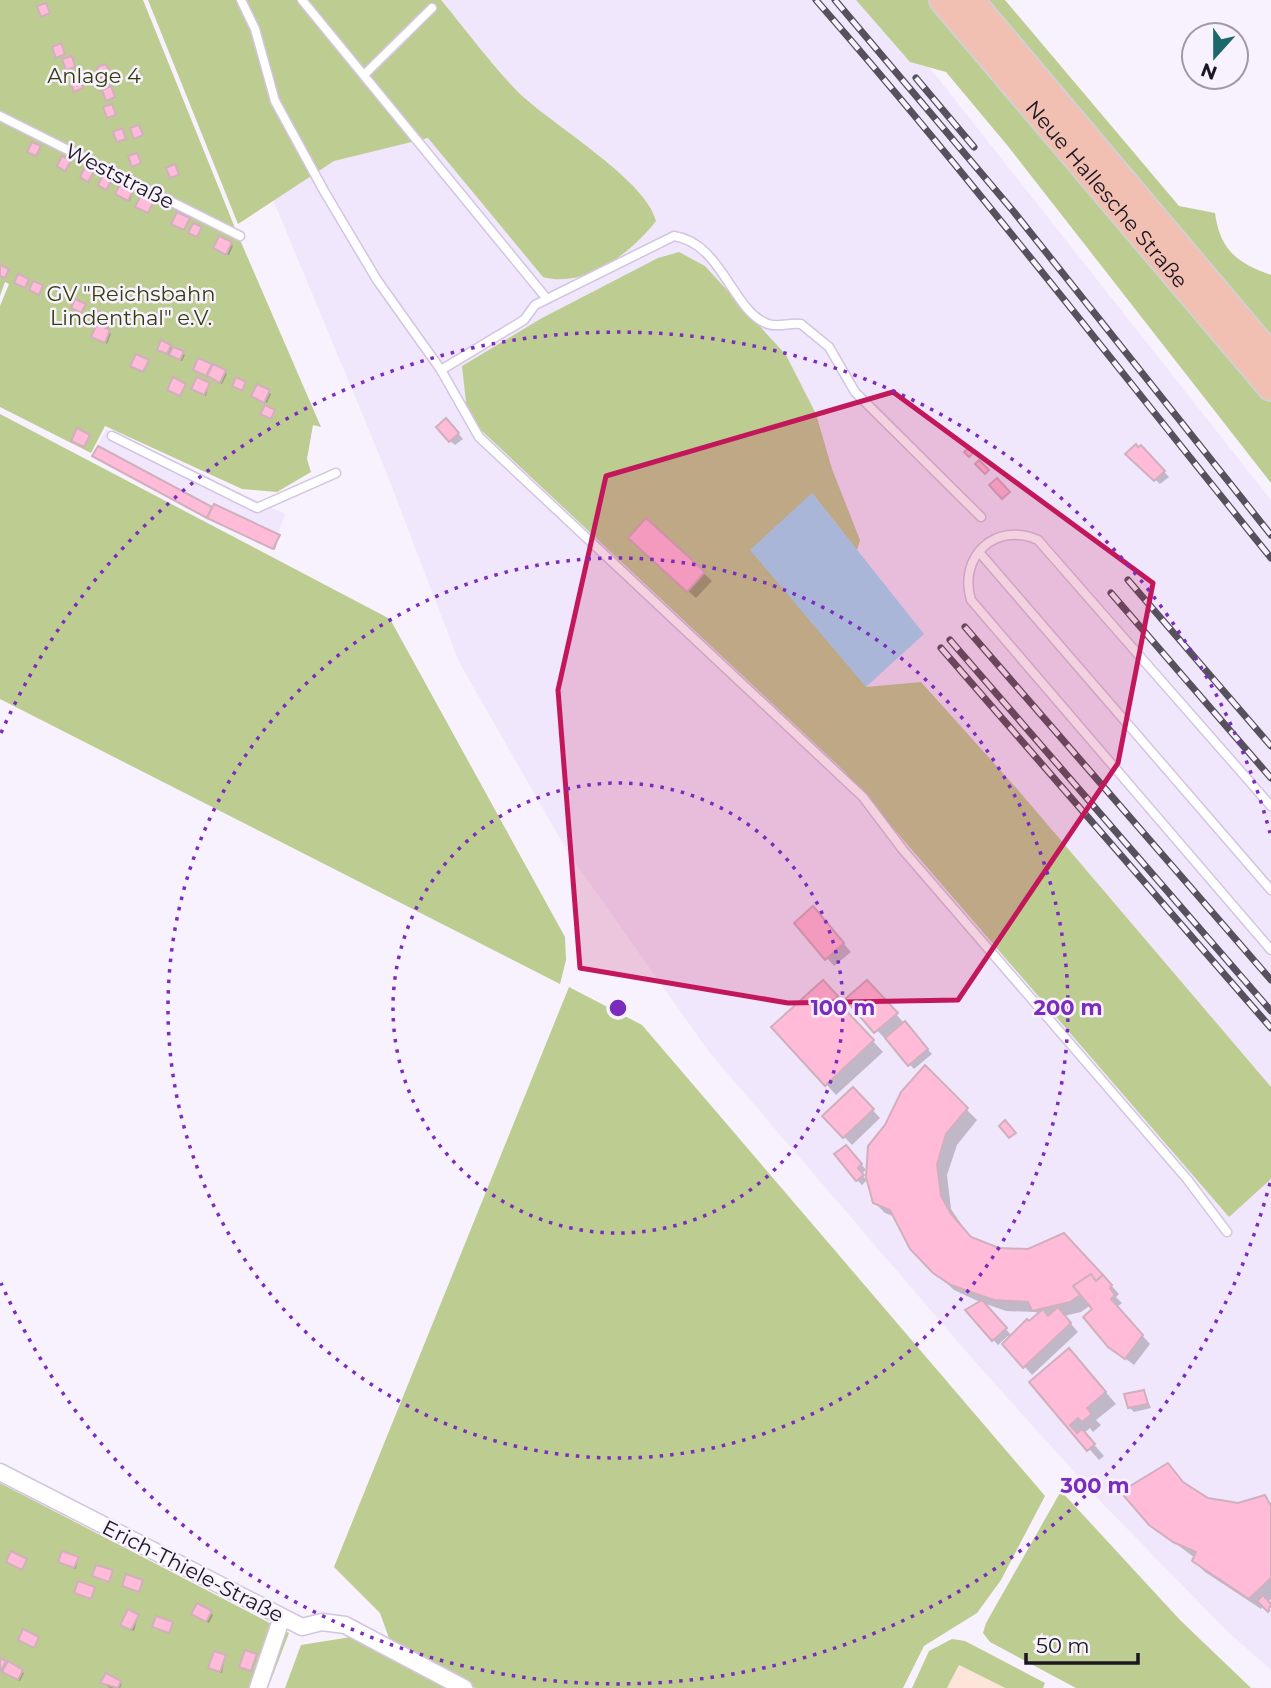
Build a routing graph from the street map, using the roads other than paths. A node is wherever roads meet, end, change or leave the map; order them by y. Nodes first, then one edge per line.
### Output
1 (241, 0) edge
2 (302, 0) edge
3 (943, 0) edge
4 (970, 0) edge
5 (432, 8) dead end
6 (364, 75) junction
7 (0, 116) edge
8 (240, 236) dead end
9 (547, 299) junction
10 (1271, 357) edge
11 (441, 370) junction
12 (1271, 387) edge
13 (112, 436) dead end
14 (336, 473) dead end
15 (981, 517) dead end
16 (979, 552) junction
17 (1271, 806) edge
18 (1271, 890) edge
19 (1271, 950) edge
20 (1227, 1232) dead end
21 (0, 1472) edge
22 (282, 1617) junction
23 (258, 1688) edge
24 (464, 1688) edge

1 - 11 lane
2 - 6 lane
3 - 12 main road, Neue Hallesche Straße
4 - 10 main road, Neue Hallesche Straße
5 - 6 lane
6 - 9 lane
7 - 8 lane, Weststraße
9 - 11 lane
9 - 15 lane
11 - 20 lane
13 - 14 lane
16 - 17 lane
16 - 18 lane
16 - 19 lane
21 - 22 street, Erich-Thiele-Straße
22 - 23 street
22 - 24 street, Erich-Thiele-Straße

